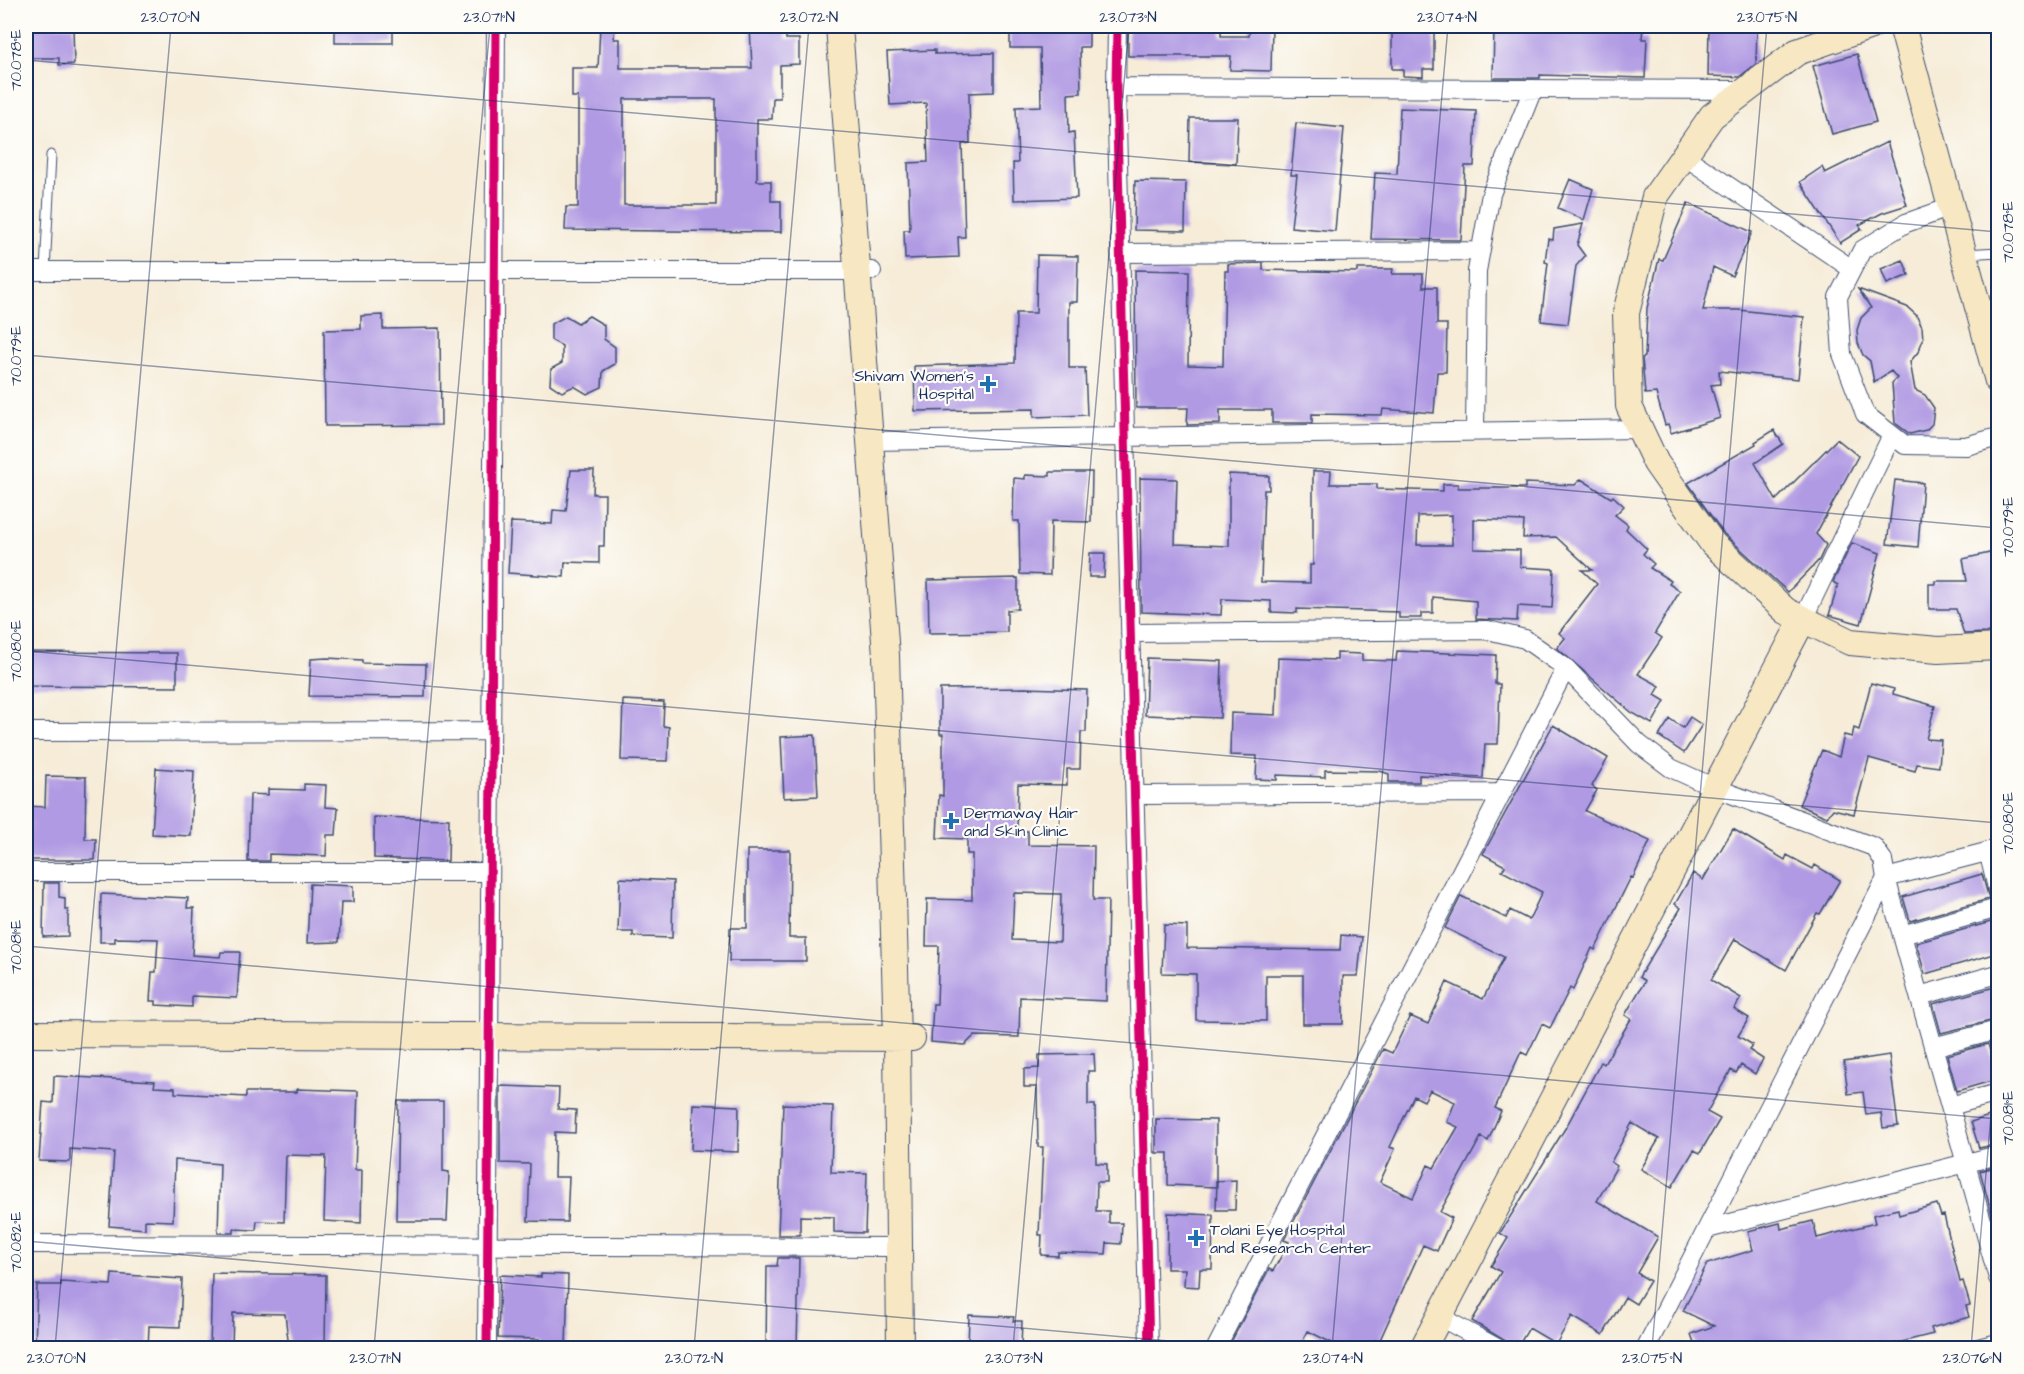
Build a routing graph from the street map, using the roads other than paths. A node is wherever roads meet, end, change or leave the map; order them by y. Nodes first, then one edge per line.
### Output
1 (496, 26) edge
2 (839, 26) edge
3 (855, 26) edge
4 (1118, 26) edge
5 (1870, 26) edge
6 (1902, 26) edge
7 (1116, 87) junction
8 (1533, 89) junction
9 (1746, 90) junction
10 (51, 155) dead end
11 (1684, 156) junction
12 (1951, 207) junction
13 (1481, 251) junction
14 (1998, 252) edge
15 (1120, 253) junction
16 (1964, 254) junction
17 (1852, 269) junction
18 (26, 271) edge
19 (45, 271) junction
20 (495, 271) junction
21 (865, 271) junction
22 (1992, 336) edge
23 (1998, 381) edge
24 (1640, 429) junction
25 (1475, 431) junction
26 (1892, 435) junction
27 (1125, 436) junction
28 (1998, 437) edge
29 (878, 441) junction
30 (1803, 619) junction
31 (1130, 633) junction
32 (1998, 647) edge
33 (1566, 668) junction
34 (491, 731) junction
35 (26, 732) edge
36 (1715, 788) junction
37 (1502, 793) junction
38 (1134, 795) junction
39 (1993, 850) edge
40 (26, 872) edge
41 (490, 872) junction
42 (1886, 878) junction
43 (1998, 892) edge
44 (1998, 908) edge
45 (1902, 935) junction
46 (1998, 974) edge
47 (1919, 996) junction
48 (1998, 1030) edge
49 (26, 1034) edge
50 (489, 1036) junction
51 (905, 1038) junction
52 (1934, 1047) junction
53 (1998, 1093) edge
54 (1950, 1106) junction
55 (1998, 1155) edge
56 (1966, 1164) junction
57 (1990, 1218) edge
58 (1707, 1229) junction
59 (26, 1245) edge
60 (488, 1246) junction
61 (899, 1247) junction
62 (1998, 1276) edge
63 (1440, 1317) junction
64 (1998, 1343) edge
65 (487, 1348) edge
66 (900, 1348) edge
67 (914, 1348) edge
68 (1149, 1348) edge
69 (1216, 1348) edge
70 (1423, 1348) edge
71 (1497, 1348) edge
72 (1646, 1348) edge
73 (1978, 1348) edge

1 - 20 street
2 - 21 street
3 - 21 street
4 - 7 street
5 - 9 street
6 - 12 street
7 - 8 street
7 - 15 street
8 - 9 street
8 - 13 street
9 - 11 street
10 - 19 lane
11 - 17 street
11 - 24 street
12 - 16 street
12 - 17 street
13 - 15 street
13 - 25 street
14 - 16 lane
15 - 27 street
16 - 22 street
17 - 26 street
18 - 19 street
19 - 20 street
20 - 21 street
20 - 34 street
21 - 29 street
22 - 23 street
24 - 25 street
24 - 30 street
25 - 27 street
26 - 28 street
26 - 30 street
27 - 29 street
27 - 31 street
29 - 51 street
30 - 32 street
30 - 36 street
31 - 33 street
31 - 38 street
33 - 36 street
33 - 37 street
34 - 35 street
34 - 41 street
36 - 42 street
36 - 63 street
37 - 38 street
37 - 69 street
38 - 68 street
39 - 42 street
39 - 43 street
40 - 41 street
41 - 50 street
42 - 45 street
42 - 58 street
44 - 45 street
45 - 47 street
46 - 47 street
47 - 52 street
48 - 52 street
49 - 50 street
50 - 51 street
50 - 60 street
51 - 61 street
51 - 67 street
52 - 54 street
53 - 54 street
54 - 56 street
55 - 56 street
56 - 57 street
56 - 58 street
57 - 62 street
58 - 72 street
59 - 60 street
60 - 61 street
60 - 65 street
61 - 66 street
63 - 70 street
63 - 71 street
64 - 73 street

